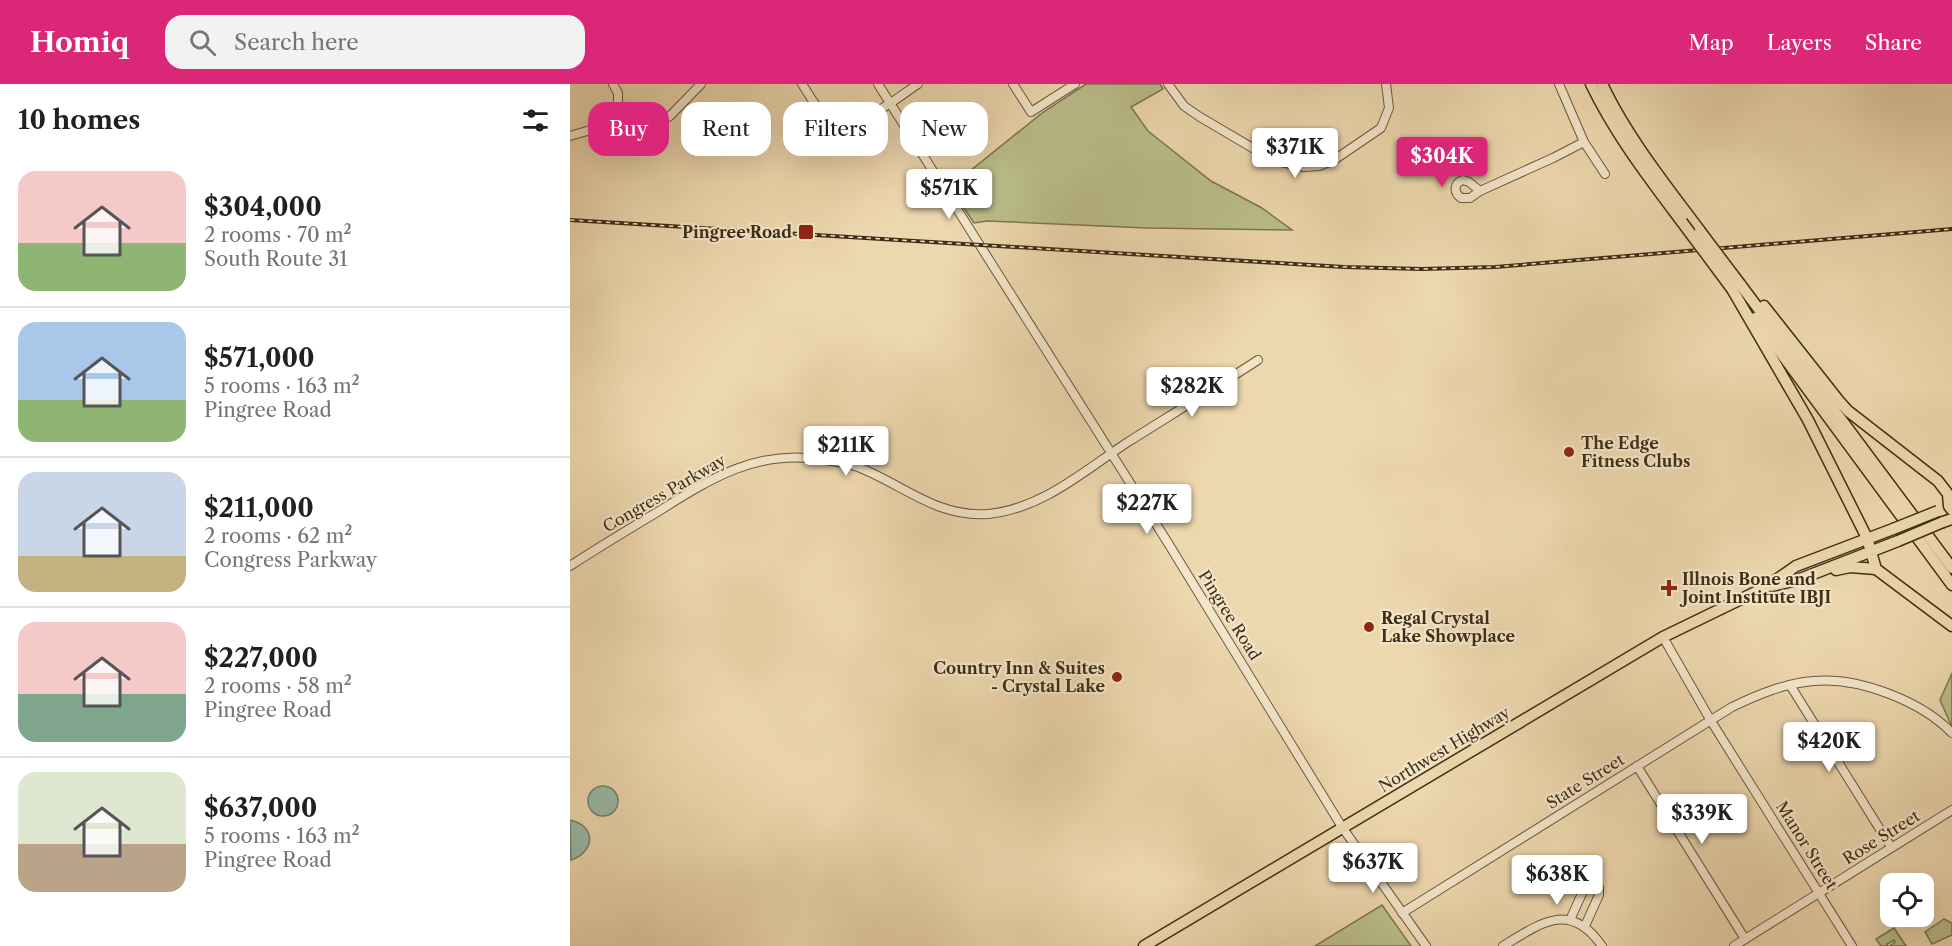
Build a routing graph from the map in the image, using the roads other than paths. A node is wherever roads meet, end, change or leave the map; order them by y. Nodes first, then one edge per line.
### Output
1 (613, 84) edge
2 (624, 84) edge
3 (701, 84) edge
4 (802, 84) edge
5 (878, 84) edge
6 (918, 84) edge
7 (1014, 84) edge
8 (1075, 84) edge
9 (1168, 84) edge
10 (1386, 84) edge
11 (1559, 84) edge
12 (1591, 84) edge
13 (1602, 84) edge
14 (618, 93) junction
15 (618, 102) edge
16 (889, 102) junction
17 (669, 117) edge
18 (588, 130) edge
19 (570, 136) edge
20 (1584, 141) junction
21 (1605, 174) dead end
22 (1480, 191) dead end
23 (1736, 287) junction
24 (1258, 360) dead end
25 (1110, 454) junction
26 (1938, 481) junction
27 (1952, 486) edge
28 (1951, 507) edge
29 (1947, 521) edge
30 (1867, 538) junction
31 (1871, 550) junction
32 (570, 566) edge
33 (1952, 568) edge
34 (1876, 569) junction
35 (1800, 579) junction
36 (1952, 585) edge
37 (1766, 587) junction
38 (1952, 626) edge
39 (1663, 637) junction
40 (1790, 685) junction
41 (1711, 721) junction
42 (1952, 733) edge
43 (1637, 766) junction
44 (1952, 810) edge
45 (1342, 827) junction
46 (1891, 848) junction
47 (1819, 892) junction
48 (1402, 913) junction
49 (1570, 920) junction
50 (1586, 926) junction
51 (1745, 939) junction
52 (1144, 946) edge
53 (1426, 946) edge
54 (1503, 946) edge
55 (1602, 946) edge
56 (1734, 946) edge
57 (1852, 946) edge

1 - 14 street
2 - 14 street
3 - 17 street
4 - 16 street
5 - 16 street, Pingree Road
6 - 16 street
7 - 8 street
9 - 10 street
11 - 20 street
12 - 23 main road, bridge
13 - 23 main road, bridge
14 - 15 street
16 - 25 street, Pingree Road
18 - 19 street
20 - 21 street
20 - 22 street
23 - 26 main road
23 - 30 main road
23 - 33 main road
23 - 36 main road
24 - 25 street, Congress Parkway
25 - 32 street, Congress Parkway
25 - 45 street, Pingree Road
26 - 27 main road
26 - 28 main road
28 - 30 main road, Northwest Highway, bridge
29 - 31 main road, Northwest Highway, bridge
30 - 31 main road
30 - 37 main road, Northwest Highway
31 - 34 main road
31 - 35 main road, Northwest Highway
34 - 35 main road
34 - 38 main road
35 - 37 main road, Northwest Highway
37 - 39 main road, Northwest Highway
39 - 41 street, Manor Street
39 - 45 main road, Northwest Highway
40 - 41 street, State Street
40 - 42 street, State Street
40 - 46 street
41 - 43 street, State Street
41 - 47 street, Manor Street
43 - 48 street, State Street
43 - 51 street
44 - 46 street, Rose Street
45 - 48 street, Pingree Road
45 - 52 main road, Northwest Highway
46 - 47 street, Rose Street
47 - 51 street, Rose Street
47 - 57 street, Manor Street
48 - 53 street, Pingree Road
49 - 50 street
49 - 50 street
49 - 54 street
50 - 55 street
51 - 56 street, Rose Street

